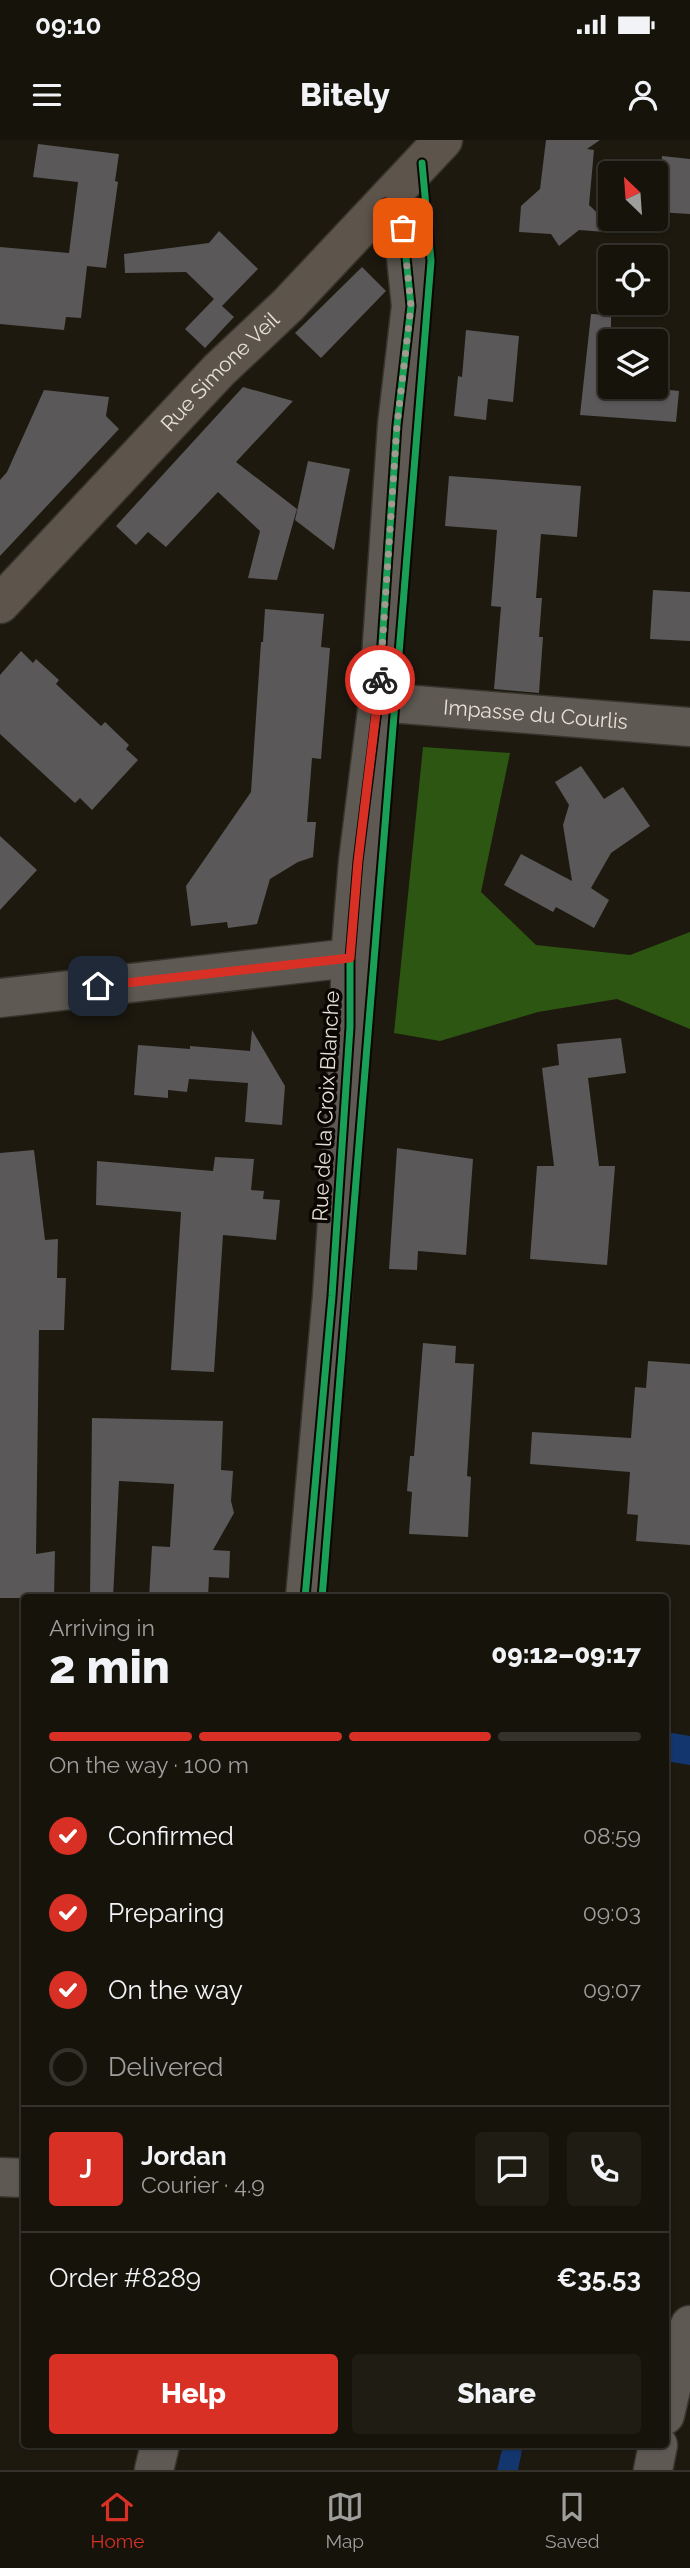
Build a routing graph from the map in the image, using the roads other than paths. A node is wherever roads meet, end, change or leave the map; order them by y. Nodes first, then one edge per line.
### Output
1 (443, 140) edge
2 (385, 203) junction
3 (0, 604) edge
4 (378, 702) junction
5 (690, 727) edge
6 (350, 958) junction
7 (0, 998) edge
8 (305, 1594) edge
9 (0, 2177) edge
10 (21, 2178) edge
11 (690, 2325) edge
12 (669, 2398) edge
13 (159, 2448) edge
14 (657, 2448) edge
15 (154, 2470) edge
16 (653, 2470) edge

1 - 2 main road, Rue Simone Veil
2 - 3 main road, Rue Simone Veil
2 - 4 street, Rue de la Croix Blanche
4 - 5 street, Impasse du Courlis
4 - 6 street, Rue de la Croix Blanche
6 - 7 street
6 - 8 street, Rue de la Croix Blanche
9 - 10 street
11 - 12 street
13 - 15 street
14 - 16 street

